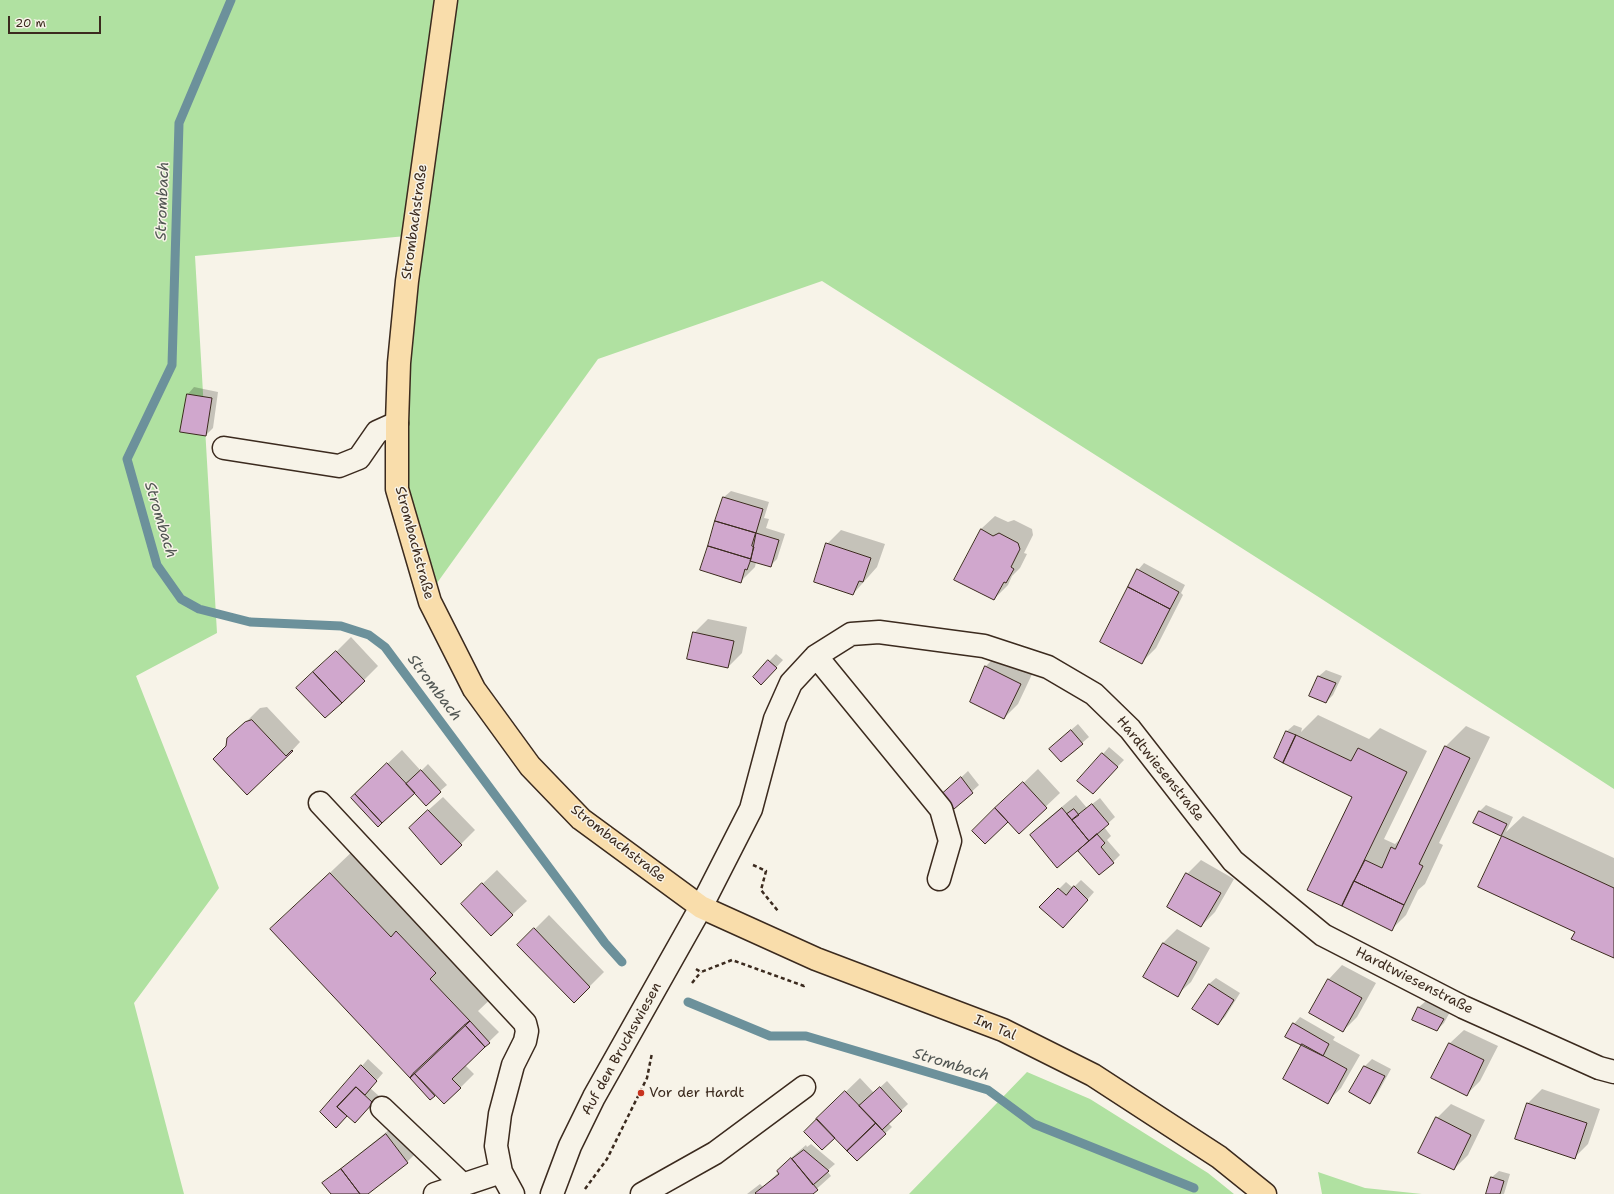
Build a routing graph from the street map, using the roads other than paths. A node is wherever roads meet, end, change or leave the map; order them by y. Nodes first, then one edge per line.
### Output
1 (446, 0) edge
2 (397, 422) junction
3 (224, 448) dead end
4 (816, 656) junction
5 (320, 803) dead end
6 (939, 879) dead end
7 (701, 908) junction
8 (1614, 1072) edge
9 (804, 1087) dead end
10 (382, 1108) dead end
11 (501, 1172) junction
12 (462, 1185) junction
13 (435, 1194) edge
14 (513, 1194) edge
15 (552, 1194) edge
16 (642, 1194) edge
17 (1265, 1194) edge

1 - 2 main road, Strombachstraße
2 - 3 street
2 - 7 main road, Strombachstraße
4 - 6 street
4 - 7 street, Hardtwiesenstraße
4 - 8 street, Hardtwiesenstraße
5 - 11 street
7 - 15 street, Auf den Bruchswiesen
7 - 17 main road, Im Tal
9 - 16 street
10 - 12 street
11 - 12 street
11 - 14 street
12 - 13 street

